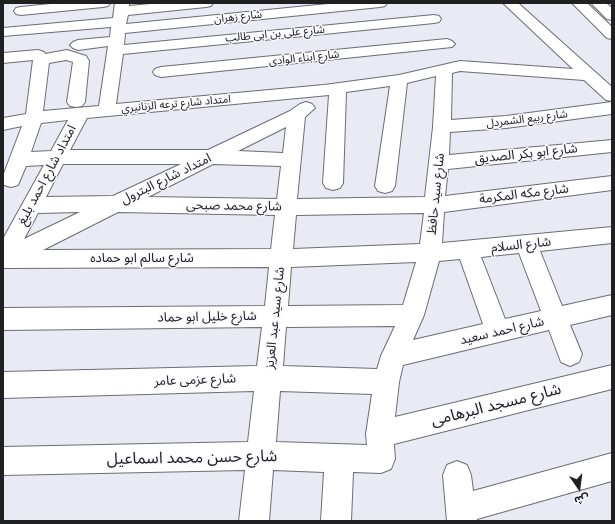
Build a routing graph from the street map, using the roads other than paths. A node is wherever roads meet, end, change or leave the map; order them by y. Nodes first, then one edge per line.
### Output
1 (103, 3) edge
2 (206, 3) edge
3 (380, 3) edge
4 (425, 3) edge
5 (510, 3) edge
6 (579, 3) edge
7 (598, 3) edge
8 (19, 8) edge
9 (612, 16) edge
10 (434, 20) junction
11 (119, 26) edge
12 (10, 31) edge
13 (62, 32) dead end
14 (612, 35) edge
15 (78, 45) dead end
16 (164, 45) junction
17 (448, 45) junction
18 (38, 55) dead end
19 (60, 56) junction
20 (3, 58) edge
21 (452, 68) junction
22 (589, 75) junction
23 (399, 80) junction
24 (337, 88) junction
25 (159, 89) junction
26 (612, 96) edge
27 (78, 107) junction
28 (612, 108) edge
29 (107, 110) junction
30 (296, 115) junction
31 (34, 118) junction
32 (3, 124) edge
33 (442, 126) junction
34 (612, 146) edge
35 (56, 157) junction
36 (210, 157) junction
37 (18, 160) junction
38 (291, 160) junction
39 (439, 163) junction
40 (11, 180) dead end
41 (333, 183) dead end
42 (612, 183) edge
43 (385, 186) dead end
44 (114, 204) junction
45 (32, 205) junction
46 (435, 205) junction
47 (286, 207) junction
48 (612, 234) edge
49 (526, 244) junction
50 (468, 250) junction
51 (430, 253) junction
52 (281, 258) junction
53 (3, 259) edge
54 (612, 305) edge
55 (412, 315) junction
56 (275, 316) junction
57 (556, 318) junction
58 (3, 319) edge
59 (498, 331) junction
60 (570, 354) dead end
61 (393, 356) junction
62 (612, 377) edge
63 (268, 378) junction
64 (386, 382) junction
65 (3, 385) edge
66 (381, 446) junction
67 (260, 456) junction
68 (338, 458) junction
69 (3, 461) edge
70 (612, 467) edge
71 (457, 475) dead end
72 (462, 515) edge
73 (254, 521) edge
74 (336, 521) edge

1 - 8 street
2 - 11 street
3 - 11 street, شارع زهران
4 - 10 street
5 - 22 street
6 - 14 street
7 - 9 street
8 - 12 street
10 - 16 street, شارع على بن ابى طالب
10 - 17 street
11 - 12 street
11 - 15 street
11 - 16 street, شارع على بن ابى طالب
11 - 29 street
13 - 19 street
16 - 25 street
17 - 21 street
17 - 24 street, امتداد شارع ترعه الزنانيري
17 - 25 street, شارع ابناء الوادى
18 - 20 street
19 - 27 street
19 - 31 street
21 - 22 street, امتداد شارع ترعه الزنانيري
21 - 23 street, امتداد شارع ترعه الزنانيري
21 - 33 street, شارع سيد حافظ
22 - 26 street
23 - 24 street, امتداد شارع ترعه الزنانيري
23 - 43 street
24 - 25 street, امتداد شارع ترعه الزنانيري
24 - 30 street, امتداد شارع البترول
24 - 41 street
25 - 29 street, امتداد شارع ترعه الزنانيري
27 - 29 street, امتداد شارع ترعه الزنانيري
27 - 31 street, امتداد شارع ترعه الزنانيري
27 - 35 street, امتداد شارع احمد بليغ
28 - 33 street, شارع ربيع الشمردل
30 - 36 street, امتداد شارع البترول
30 - 38 street, شارع سيد عبد العزيز
31 - 32 street, امتداد شارع ترعه الزنانيري
31 - 37 street
33 - 39 street, شارع سيد حافظ
34 - 39 street, شارع ابو بكر الصديق
35 - 36 street
35 - 37 street
35 - 45 street, امتداد شارع احمد بليغ
36 - 38 street
36 - 44 street, امتداد شارع البترول
37 - 40 street
38 - 47 street, شارع سيد عبد العزيز
39 - 46 street, شارع سيد حافظ
42 - 46 street, شارع مكه المكرمة
44 - 45 street, شارع محمد صبحى
44 - 47 street, شارع محمد صبحى
44 - 53 street, امتداد شارع البترول
45 - 53 street, امتداد شارع احمد بليغ
46 - 47 street, شارع محمد صبحى
46 - 51 street, شارع سيد حافظ
47 - 52 street, شارع سيد عبد العزيز
48 - 49 street, شارع السلام
49 - 50 street, شارع السلام
49 - 57 street
50 - 51 street, شارع السلام
50 - 59 street
51 - 52 street, شارع سالم ابو حماده
51 - 55 street, شارع سيد حافظ
52 - 53 street, شارع سالم ابو حماده
52 - 56 street, شارع سيد عبد العزيز
54 - 57 street, شارع احمد سعيد
55 - 56 street, شارع خليل ابو حماد
55 - 61 street, شارع سيد حافظ
56 - 58 street, شارع خليل ابو حماد
56 - 63 street, شارع سيد عبد العزيز
57 - 59 street, شارع احمد سعيد
57 - 60 street
59 - 61 street, شارع احمد سعيد
61 - 64 street, شارع سيد حافظ
62 - 66 street, شارع مسجد البرهامى
63 - 64 street, شارع عزمى عامر
63 - 65 street, شارع عزمى عامر
63 - 67 street, شارع سيد عبد العزيز
64 - 66 street, شارع سيد حافظ
66 - 68 street, شارع حسن محمد اسماعيل
67 - 68 street, شارع حسن محمد اسماعيل
67 - 69 street, شارع حسن محمد اسماعيل
67 - 73 street, شارع سيد عبد العزيز
68 - 74 street
70 - 72 street
71 - 72 street

